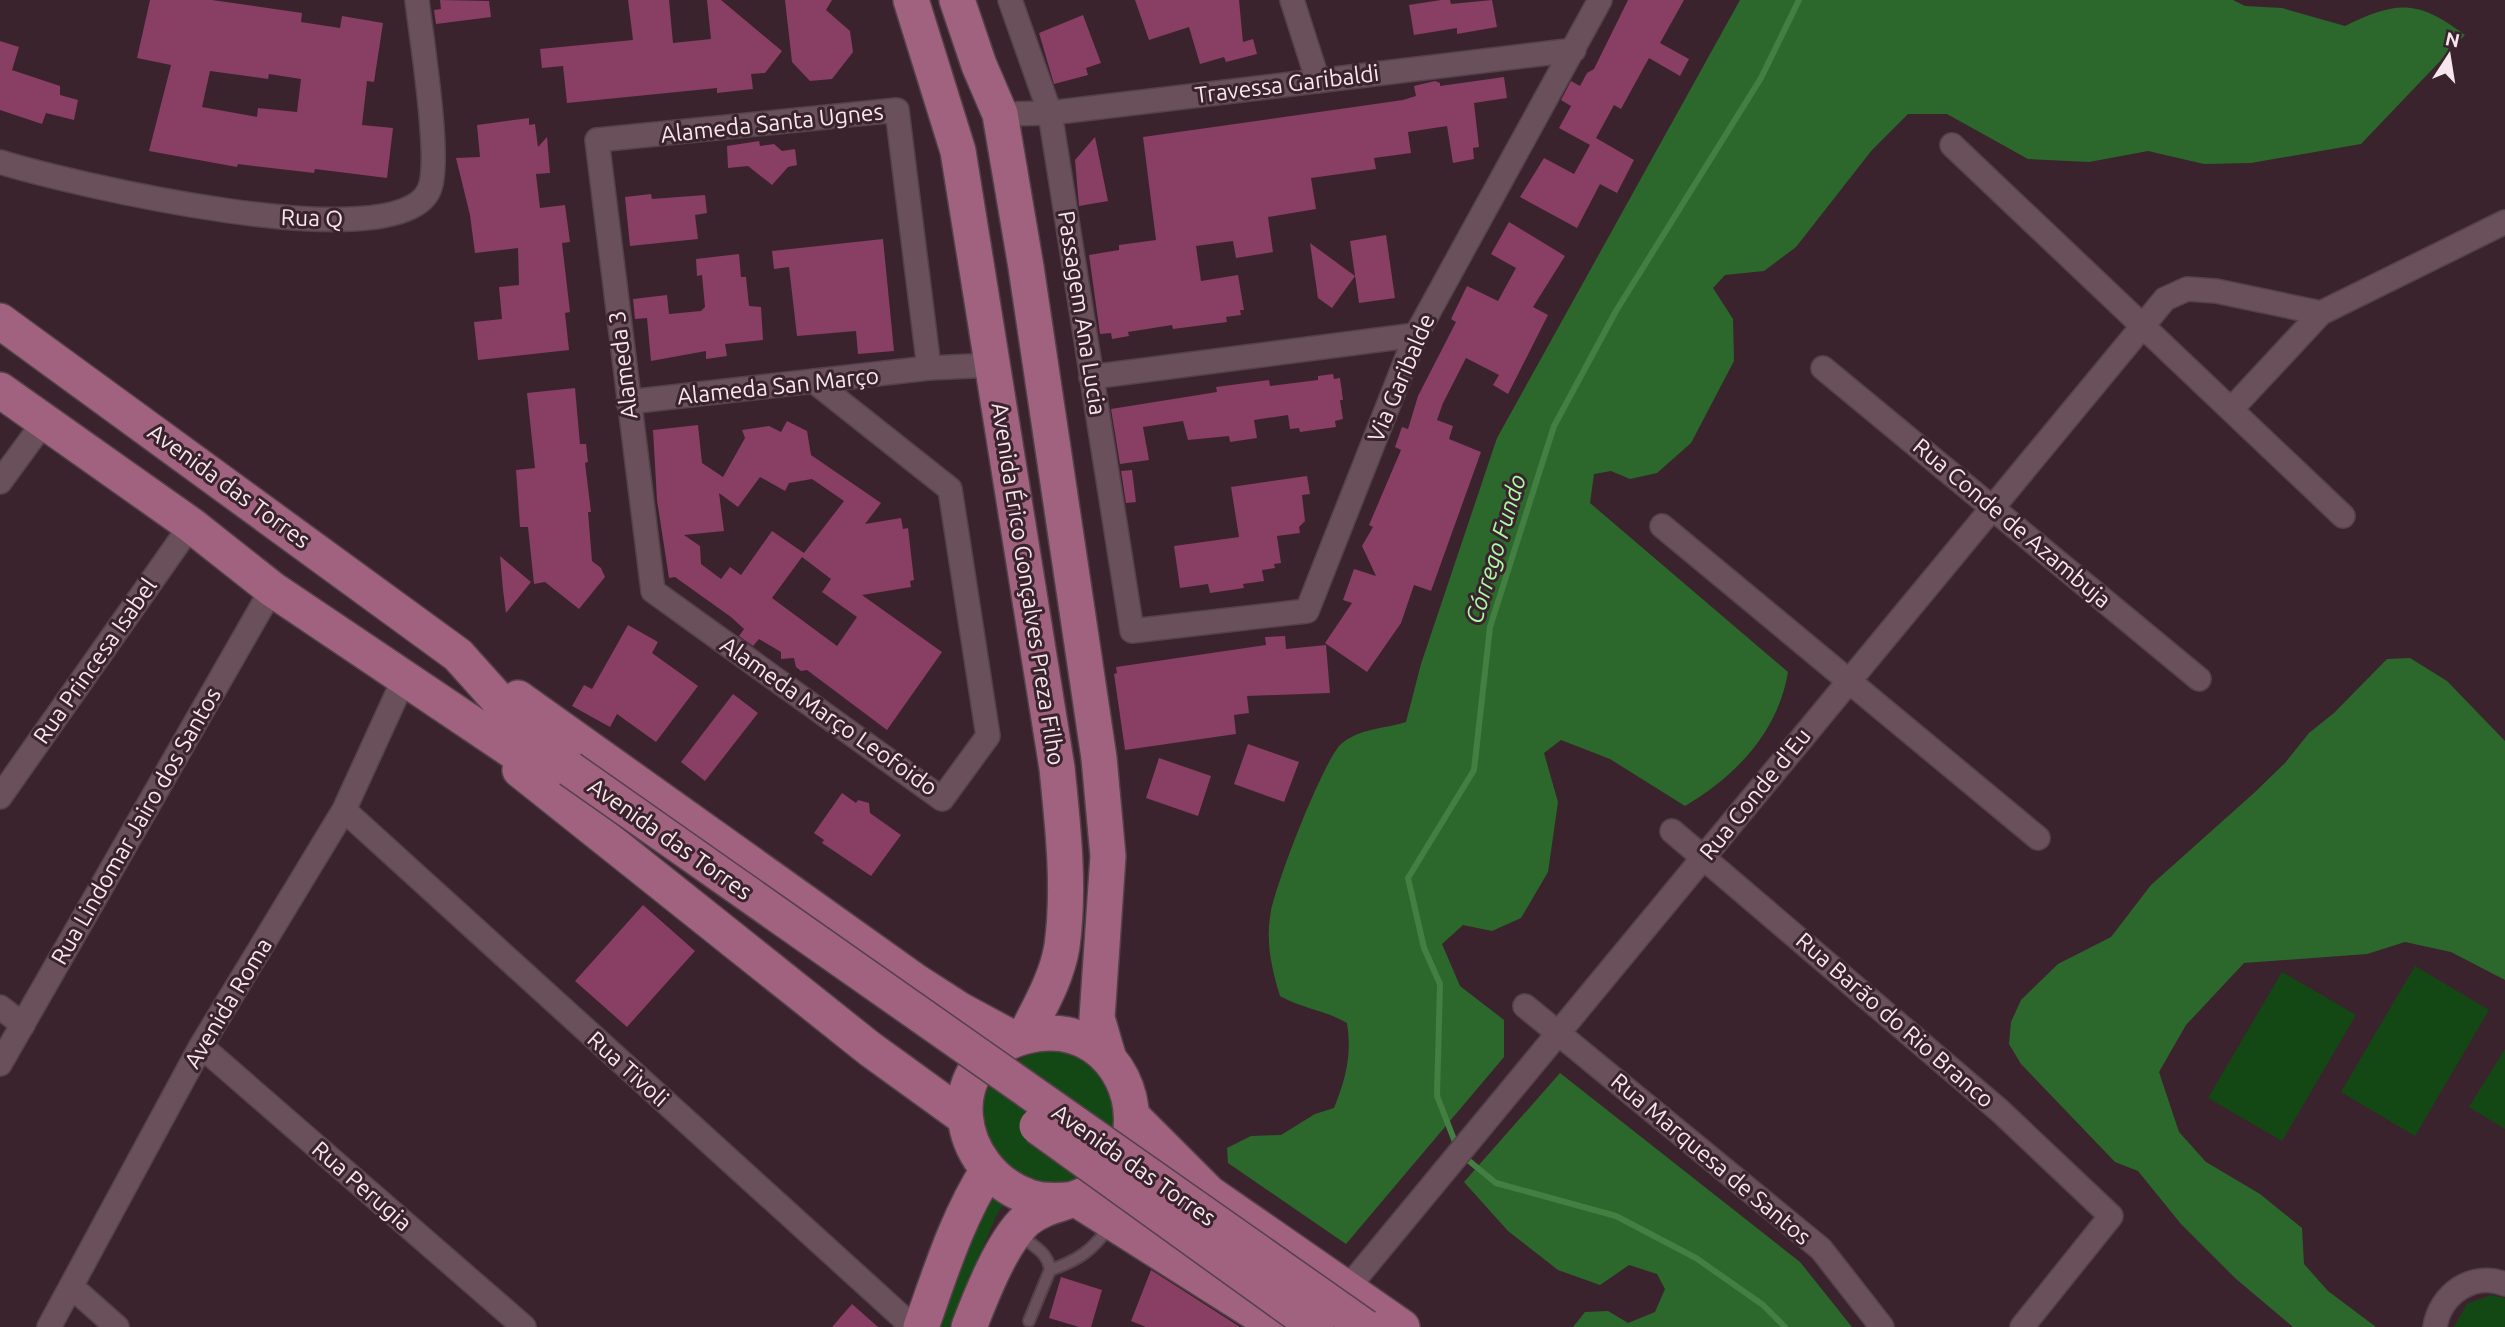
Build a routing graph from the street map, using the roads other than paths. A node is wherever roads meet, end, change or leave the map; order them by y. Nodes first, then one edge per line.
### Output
1 (418, 0) edge
2 (911, 0) edge
3 (957, 0) edge
4 (1010, 0) edge
5 (1292, 0) edge
6 (1600, 0) edge
7 (1574, 50) junction
8 (1318, 80) junction
9 (1050, 113) junction
10 (1000, 114) junction
11 (597, 140) joint
12 (1952, 145) dead end
13 (0, 162) edge
14 (2505, 222) edge
15 (2320, 313) junction
16 (0, 321) edge
17 (2144, 325) junction
18 (1416, 335) junction
19 (994, 365) junction
20 (929, 368) junction
21 (1823, 368) dead end
22 (1091, 377) junction
23 (816, 382) junction
24 (0, 390) edge
25 (2239, 401) dead end
26 (628, 402) junction
27 (39, 419) junction
28 (0, 482) edge
29 (232, 488) junction
30 (1992, 505) junction
31 (2343, 516) dead end
32 (191, 525) junction
33 (1662, 526) dead end
34 (272, 589) junction
35 (653, 591) joint
36 (1132, 631) joint
37 (458, 655) junction
38 (2199, 680) dead end
39 (1847, 681) junction
40 (416, 687) junction
41 (565, 775) junction
42 (0, 797) edge
43 (344, 810) junction
44 (1672, 831) dead end
45 (2038, 838) dead end
46 (1704, 856) junction
47 (1525, 1006) dead end
48 (0, 1007) edge
49 (23, 1025) junction
50 (1557, 1032) junction
51 (1019, 1038) junction
52 (201, 1046) junction
53 (1109, 1059) junction
54 (0, 1064) edge
55 (1130, 1106) junction
56 (974, 1143) junction
57 (1076, 1199) junction
58 (1113, 1222) junction
59 (1016, 1232) junction
60 (1050, 1270) junction
61 (2501, 1277) edge
62 (73, 1288) junction
63 (1346, 1290) junction
64 (1029, 1321) dead end
65 (1269, 1324) edge
66 (49, 1327) edge
67 (117, 1327) edge
68 (524, 1327) edge
69 (913, 1327) edge
70 (921, 1327) edge
71 (969, 1327) edge
72 (1316, 1327) edge
73 (1365, 1327) edge
74 (1402, 1327) edge
75 (1882, 1327) edge
76 (2022, 1327) edge
77 (2435, 1327) edge

1 - 13 street, Rua Q
2 - 19 main road, Avenida Érico Gonçalves Preza Filho
3 - 10 main road, Avenida Érico Gonçalves Preza Filho
4 - 9 street, Passagem Ana Lucia
5 - 8 street
6 - 7 street, Via Garibalde
7 - 8 street, Travessa Garibaldi
7 - 18 street, Via Garibalde
8 - 9 street, Travessa Garibaldi
9 - 10 street, Travessa Garibaldi
9 - 22 street, Passagem Ana Lucia
10 - 53 main road, Avenida Érico Gonçalves Preza Filho
11 - 20 street, Alameda Santa Ugnes
11 - 26 street, Alameda 3
12 - 17 street
14 - 15 street
15 - 17 street, Rua Conde d'Eu
15 - 25 street
16 - 29 main road, Avenida das Torres
17 - 30 street, Rua Conde d'Eu
17 - 31 street
18 - 22 street
18 - 36 street, Via Garibalde
19 - 20 street, Alameda San Março
19 - 51 main road, Avenida Érico Gonçalves Preza Filho
20 - 23 street, Alameda San Março
21 - 30 street, Rua Conde de Azambuja
22 - 36 street, Passagem Ana Lucia
23 - 26 street, Alameda San Março
23 - 35 street, Alameda Março Leofoido
24 - 27 main road, Avenida das Torres
26 - 35 street, Alameda 3
27 - 28 street
27 - 29 main road
27 - 32 main road, Avenida das Torres
29 - 37 main road, Avenida das Torres
30 - 38 street, Rua Conde de Azambuja
30 - 39 street, Rua Conde d'Eu
32 - 34 main road, Avenida das Torres
32 - 42 street, Rua Princesa Isabel
33 - 39 street
34 - 40 main road, Avenida das Torres
34 - 49 street, Rua Lindomar Jairo dos Santos
37 - 41 main road, Avenida das Torres
37 - 51 main road
39 - 45 street
39 - 46 street, Rua Conde d'Eu
40 - 41 main road, Avenida das Torres
40 - 43 street, Avenida Roma
40 - 56 main road
41 - 72 main road, Avenida das Torres, bridge
41 - 73 main road, Avenida das Torres, bridge
43 - 52 street, Avenida Roma
43 - 69 street, Rua Tivoli
44 - 46 street, Rua Barão do Rio Branco
46 - 50 street, Rua Conde d'Eu
46 - 76 street, Rua Barão do Rio Branco
47 - 50 street, Rua Marquesa de Santos
48 - 49 street
49 - 54 street, Rua Lindomar Jairo dos Santos
50 - 63 street, Rua Conde d'Eu
50 - 75 street, Rua Marquesa de Santos
51 - 53 main road
51 - 56 main road
52 - 62 street, Avenida Roma
52 - 68 street, Rua Perugia
53 - 55 main road
55 - 57 main road
55 - 63 main road
56 - 57 main road
56 - 70 main road
57 - 58 main road
57 - 59 main road
58 - 60 lane
58 - 65 main road
59 - 60 lane
59 - 71 main road
60 - 64 lane
61 - 77 street
62 - 66 street, Avenida Roma
62 - 67 street
63 - 74 main road

